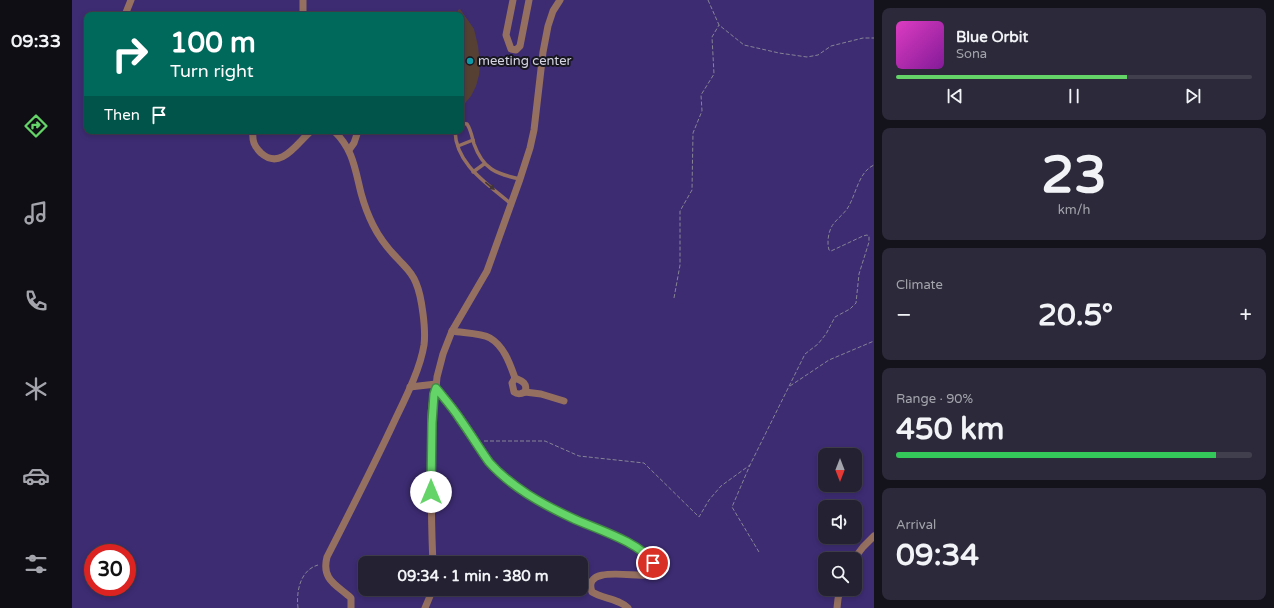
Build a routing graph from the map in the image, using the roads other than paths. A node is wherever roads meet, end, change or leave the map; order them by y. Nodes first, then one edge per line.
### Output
1 (131, 0) edge
2 (302, 0) edge
3 (514, 0) edge
4 (529, 0) edge
5 (560, 0) edge
6 (126, 12) edge
7 (303, 12) edge
8 (464, 124) edge
9 (253, 134) edge
10 (308, 134) edge
11 (336, 134) edge
12 (357, 134) edge
13 (456, 134) edge
14 (473, 140) junction
15 (458, 146) junction
16 (348, 150) junction
17 (484, 164) junction
18 (473, 172) junction
19 (520, 180) junction
20 (510, 204) junction
21 (452, 331) junction
22 (515, 378) junction
23 (436, 386) junction
24 (410, 387) junction
25 (525, 392) junction
26 (564, 401) dead end
27 (874, 536) edge
28 (859, 552) edge
29 (433, 556) edge
30 (430, 596) edge
31 (839, 596) edge
32 (351, 608) edge
33 (426, 608) edge
34 (628, 608) edge
35 (837, 608) edge

1 - 6 street
2 - 7 street
3 - 4 street
5 - 19 street
8 - 14 lane
9 - 10 street
11 - 16 street
12 - 16 street
13 - 15 lane
14 - 15 lane
14 - 17 lane
15 - 18 lane
16 - 24 street
17 - 18 lane
17 - 19 lane
18 -> 20 lane
19 - 20 street
20 - 21 street
21 - 22 street
21 - 23 street
22 - 25 street
22 - 25 street
23 - 24 street
23 - 29 street
23 - 34 street
24 - 32 street
25 - 26 street
27 - 28 street
30 - 33 street
31 - 35 street

